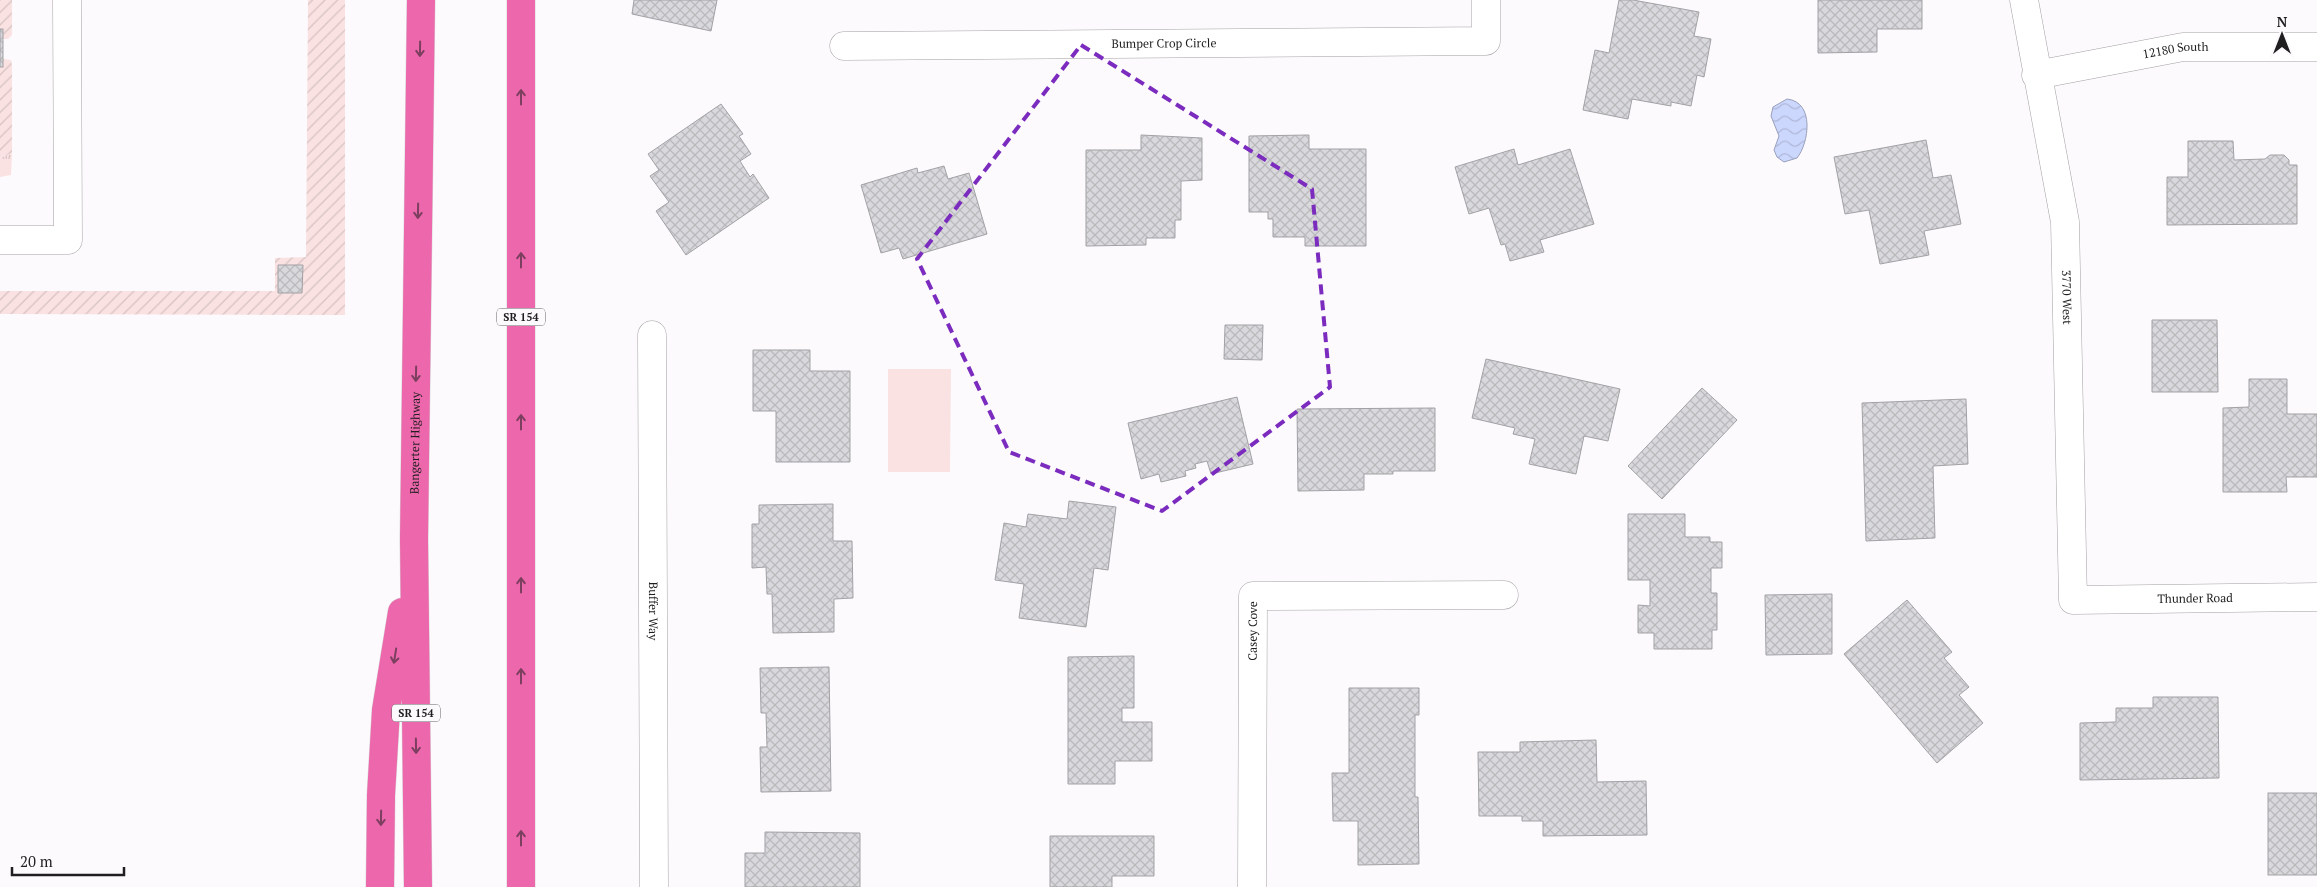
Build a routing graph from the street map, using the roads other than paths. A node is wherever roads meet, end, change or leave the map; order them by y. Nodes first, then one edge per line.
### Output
1 (67, 0) edge
2 (421, 0) edge
3 (521, 0) edge
4 (1486, 0) edge
5 (2024, 0) edge
6 (844, 46) dead end
7 (2317, 47) edge
8 (2036, 76) junction
9 (0, 240) edge
10 (652, 334) dead end
11 (414, 539) junction
12 (1504, 596) dead end
13 (2317, 598) edge
14 (2073, 600) joint
15 (380, 887) edge
16 (418, 887) edge
17 (522, 887) edge
18 (654, 887) edge
19 (1252, 887) edge

1 - 9 street
2 -> 11 highway, Bangerter Highway / SR 154
17 -> 3 highway, SR 154
4 - 6 street, Bumper Crop Circle
5 - 8 street, 3770 West
7 - 8 street, 12180 South
8 - 14 street, 3770 West
10 - 18 street, Buffer Way
11 -> 15 highway
11 -> 16 highway, Bangerter Highway / SR 154
12 - 19 street, Casey Cove
13 - 14 street, Thunder Road

